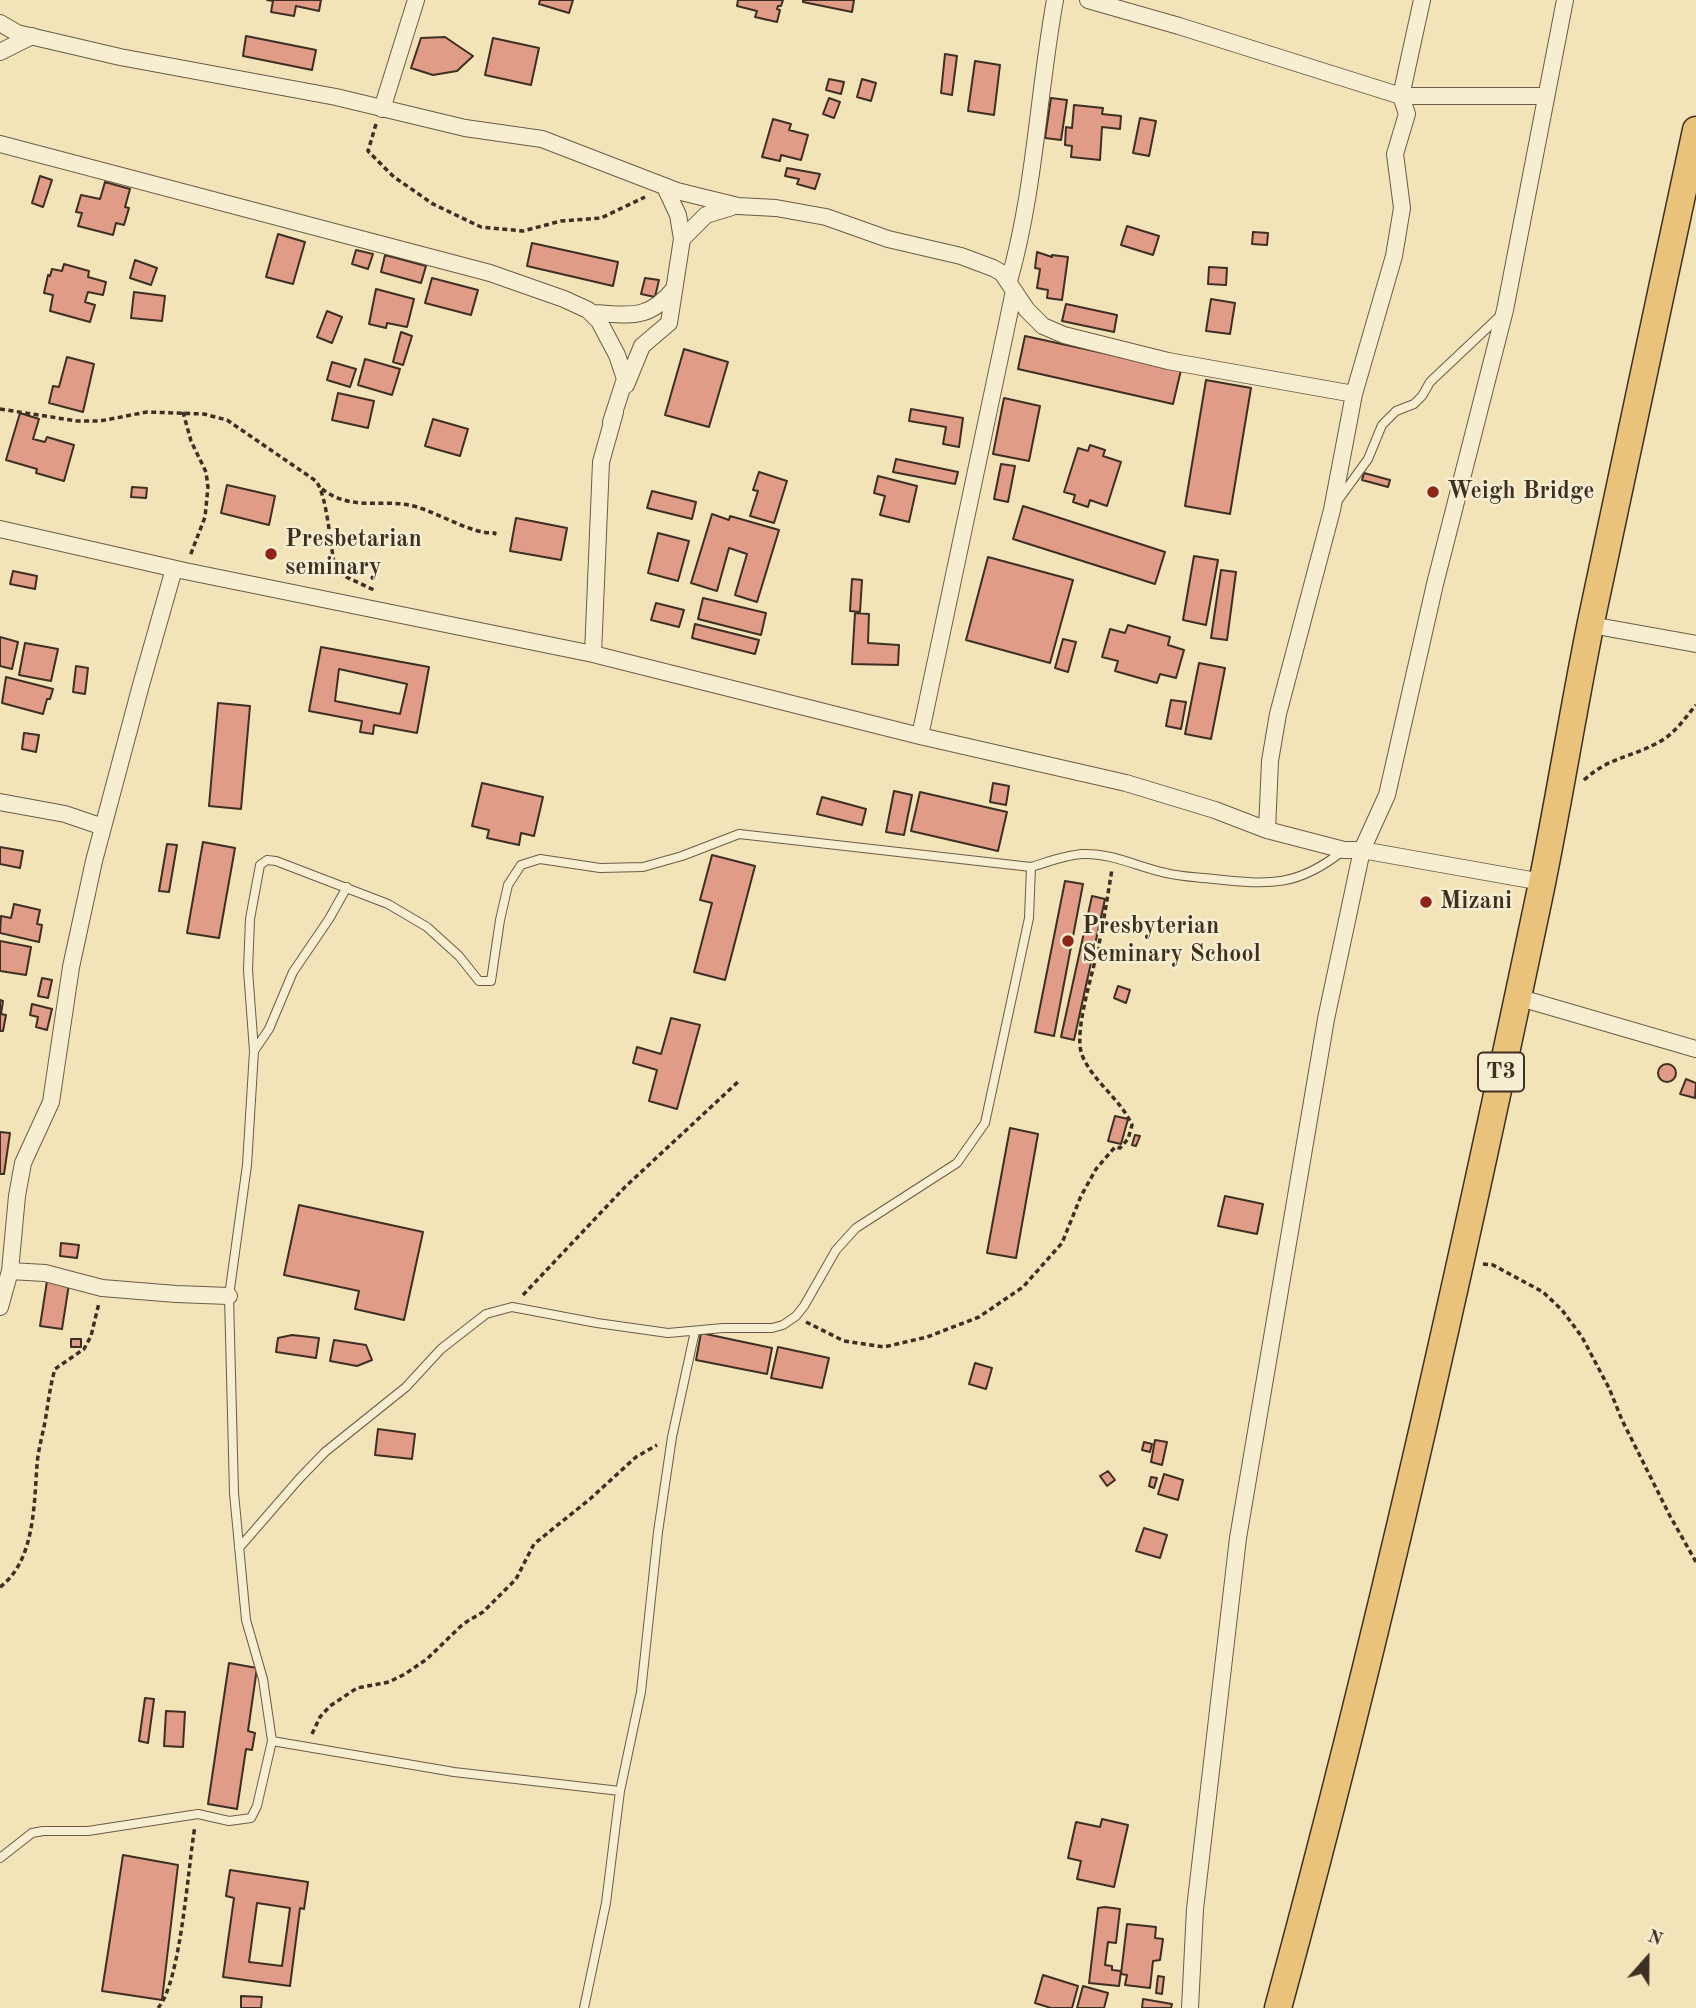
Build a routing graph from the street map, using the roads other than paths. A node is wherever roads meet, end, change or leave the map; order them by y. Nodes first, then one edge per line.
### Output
1 (416, 0) edge
2 (1055, 0) edge
3 (1088, 0) edge
4 (1422, 0) edge
5 (1565, 0) edge
6 (0, 23) edge
7 (32, 36) junction
8 (0, 52) edge
9 (1401, 96) junction
10 (1545, 96) junction
11 (382, 109) junction
12 (1696, 130) edge
13 (0, 144) edge
14 (666, 187) junction
15 (738, 206) junction
16 (682, 239) junction
17 (1012, 286) junction
18 (673, 290) junction
19 (1505, 310) junction
20 (591, 313) junction
21 (1354, 394) junction
22 (611, 422) junction
23 (1332, 510) junction
24 (0, 530) edge
25 (179, 570) junction
26 (1591, 625) junction
27 (1696, 644) edge
28 (593, 654) junction
29 (920, 736) junction
30 (0, 802) edge
31 (103, 827) junction
32 (1267, 830) junction
33 (1344, 850) junction
34 (1362, 850) junction
35 (1031, 867) junction
36 (1542, 882) junction
37 (347, 887) junction
38 (1517, 997) junction
39 (1696, 1049) edge
40 (254, 1051) junction
41 (6, 1241) edge
42 (10, 1271) junction
43 (229, 1296) junction
44 (0, 1307) edge
45 (695, 1331) junction
46 (239, 1548) junction
47 (272, 1741) junction
48 (620, 1791) junction
49 (0, 1858) edge
50 (584, 2008) edge
51 (1190, 2008) edge
52 (1278, 2008) edge

1 - 11 street
2 - 17 street
3 - 9 street
4 - 9 street
5 - 10 street
6 - 7 street
7 - 8 street
7 - 11 street
9 - 10 street
9 - 21 street
10 - 19 street
11 - 14 street
12 - 26 highway, T3
13 - 20 street
14 - 15 street
14 - 16 street
15 - 16 street
15 - 17 street
16 - 18 street
17 - 21 street
17 - 29 street
18 - 20 street
18 - 22 street
19 - 23 lane
19 - 34 street
20 - 22 street
21 - 23 street
22 - 28 street
23 - 32 street
24 - 25 street
25 - 28 street
25 - 31 street
26 - 27 street
26 - 36 highway, T3
28 - 29 street
29 - 32 street
30 - 31 street
31 - 41 street
32 - 33 street
33 - 34 street
33 - 35 lane
34 - 36 street
34 - 51 street
35 - 37 lane
35 - 45 lane
36 - 38 highway, T3
37 - 40 lane
37 - 40 lane
38 - 39 street
38 - 52 highway, T3
40 - 43 lane
41 - 42 street
42 - 43 street
42 - 44 street
43 - 46 lane
45 - 46 lane
45 - 48 lane
46 - 47 lane
47 - 48 lane
47 - 49 lane
48 - 50 lane

